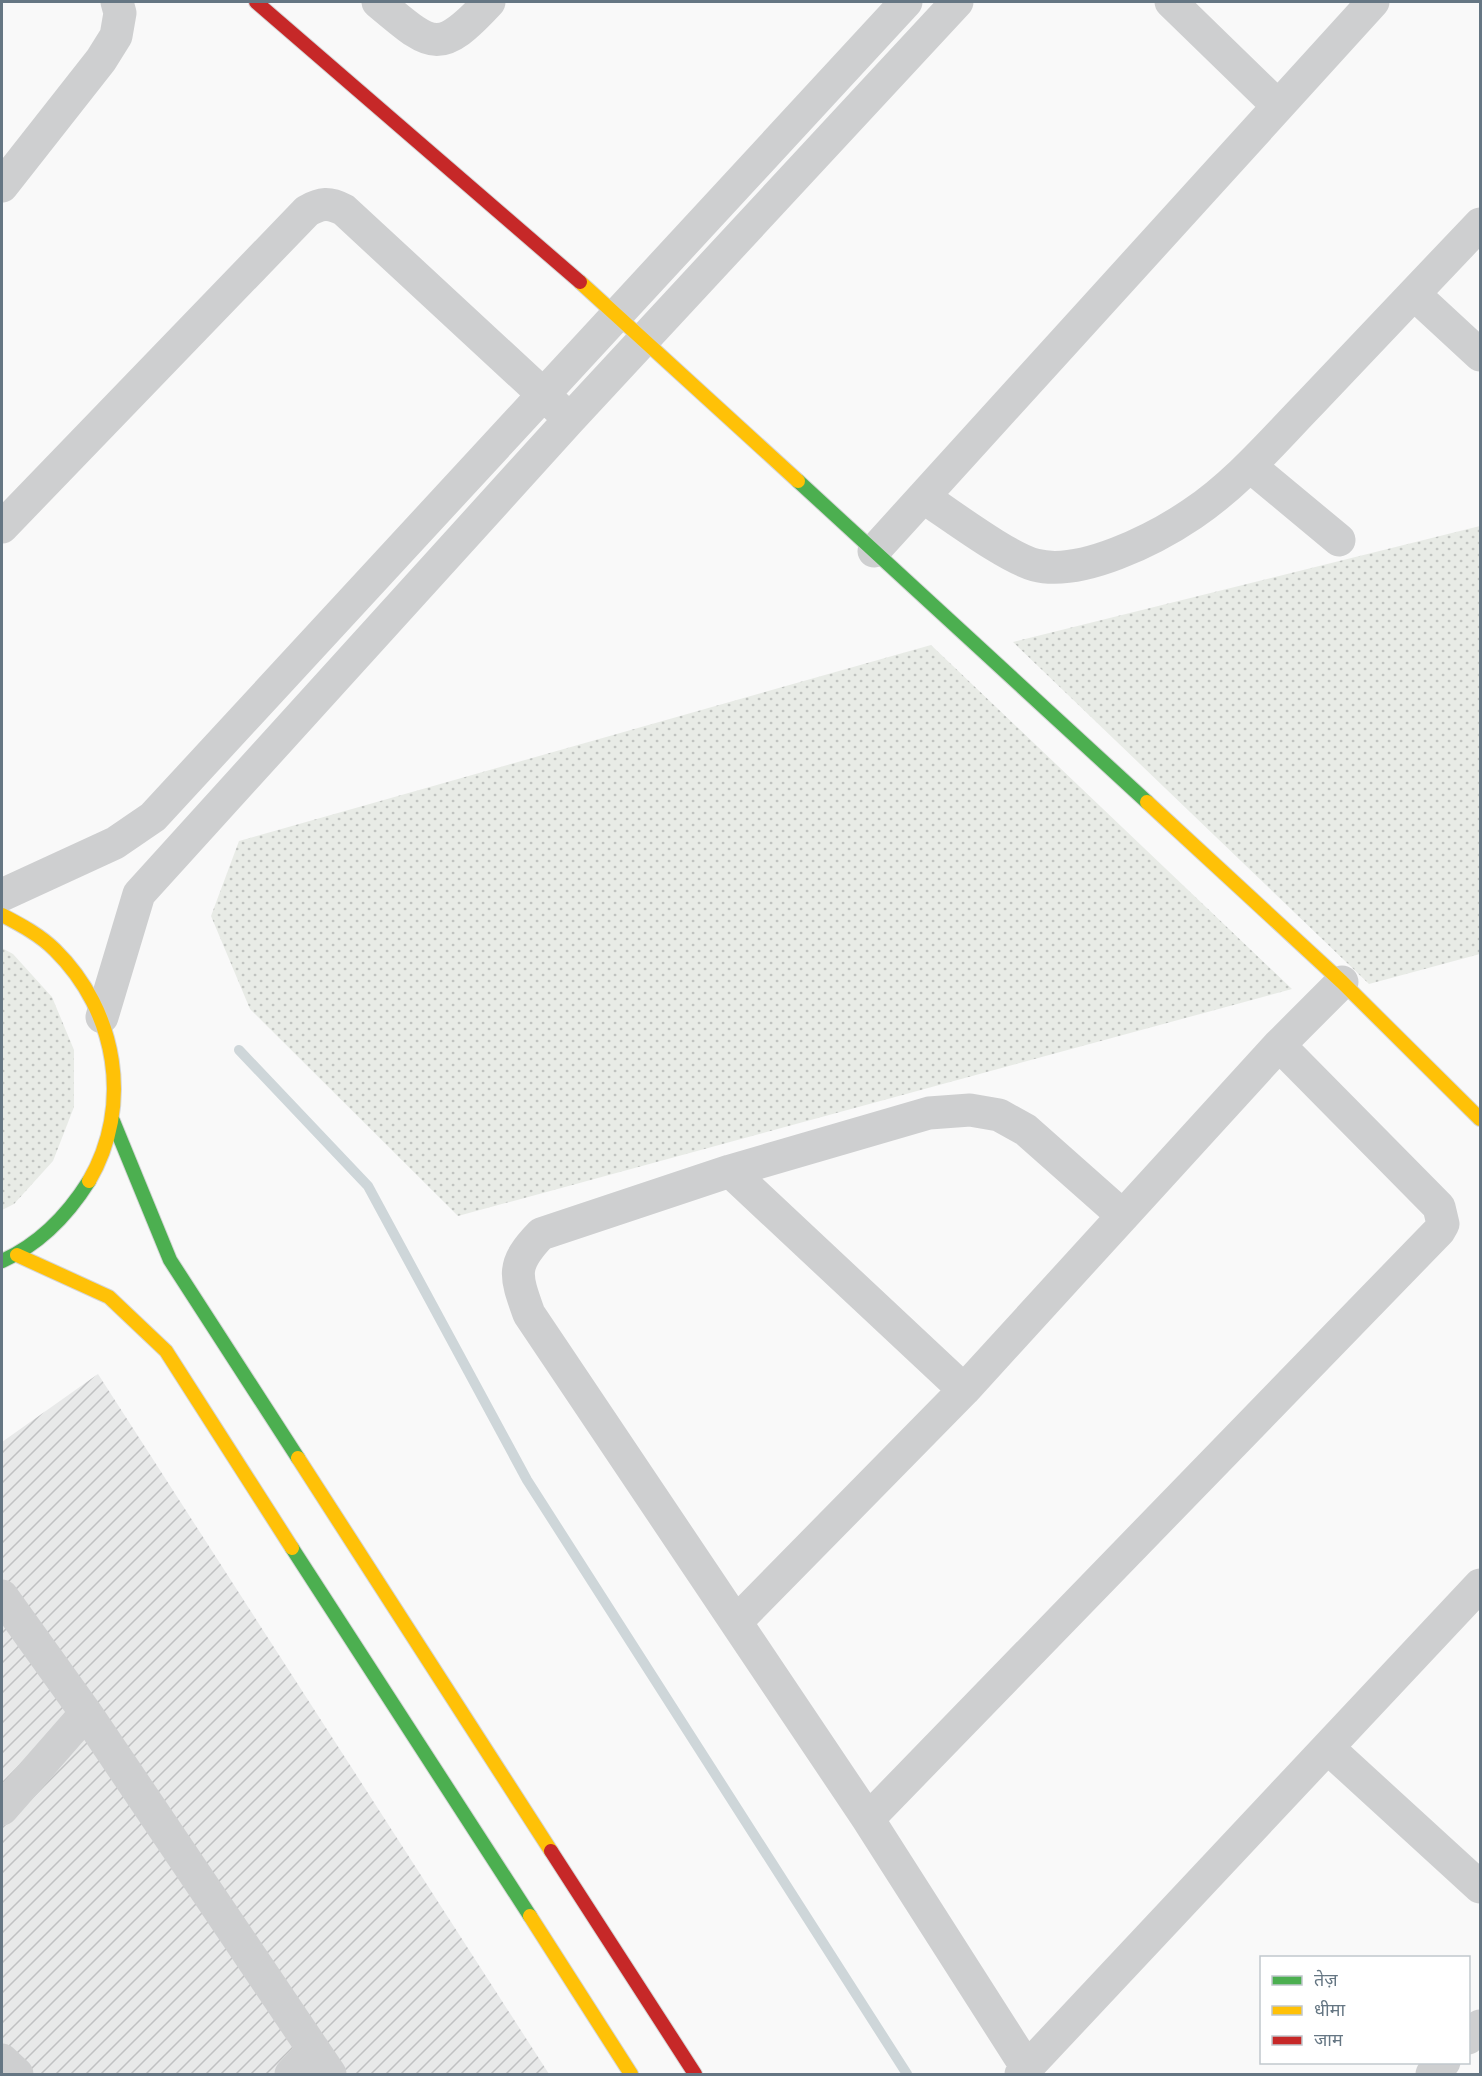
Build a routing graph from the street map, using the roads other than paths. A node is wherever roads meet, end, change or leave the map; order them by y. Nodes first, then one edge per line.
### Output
1 (117, 2) edge
2 (256, 2) edge
3 (378, 2) edge
4 (489, 2) edge
5 (906, 2) edge
6 (957, 2) edge
7 (1171, 2) edge
8 (1373, 2) edge
9 (1278, 106) junction
10 (2, 186) edge
11 (1480, 224) edge
12 (1414, 294) junction
13 (617, 314) junction
14 (644, 339) junction
15 (1480, 355) edge
16 (543, 394) junction
17 (570, 419) junction
18 (1250, 466) junction
19 (923, 497) junction
20 (2, 527) edge
21 (1339, 540) dead end
22 (874, 551) junction
23 (2, 895) edge
24 (2, 915) edge
25 (1342, 982) junction
26 (102, 1017) junction
27 (1279, 1045) junction
28 (1480, 1119) edge
29 (113, 1121) junction
30 (730, 1171) junction
31 (1123, 1216) junction
32 (17, 1255) junction
33 (2, 1261) edge
34 (964, 1390) junction
35 (1480, 1585) edge
36 (2, 1596) edge
37 (736, 1622) junction
38 (86, 1713) junction
39 (1328, 1748) junction
40 (2, 1809) edge
41 (868, 1819) junction
42 (1480, 1887) edge
43 (2, 2060) edge
44 (322, 2062) edge
45 (1024, 2071) edge
46 (17, 2074) edge
47 (291, 2074) edge
48 (631, 2074) edge
49 (695, 2074) edge

1 - 10 street
2 - 13 main road
3 - 4 street
5 - 13 street
6 - 14 street
7 - 9 street
8 - 9 street
9 - 19 street
11 - 12 street
12 - 15 street
12 - 18 street
13 - 14 main road
13 - 16 street
14 - 17 street
14 - 22 main road
16 - 17 street
16 - 20 street
16 - 23 street
17 - 26 street
18 - 19 street
18 - 21 street
19 - 22 street
22 - 25 main road
24 - 26 main road
25 - 27 street
25 - 28 main road
26 - 29 main road
27 - 31 street
27 - 41 street
29 - 32 main road
29 - 49 main road
30 - 31 street
30 - 34 street
30 - 37 street
31 - 34 street
32 - 33 main road
32 - 48 main road
34 - 37 street
35 - 39 street
36 - 38 street
37 - 41 street
38 - 40 street
38 - 44 street
39 - 42 street
39 - 45 street
41 - 45 street
43 - 46 street
44 - 47 street

